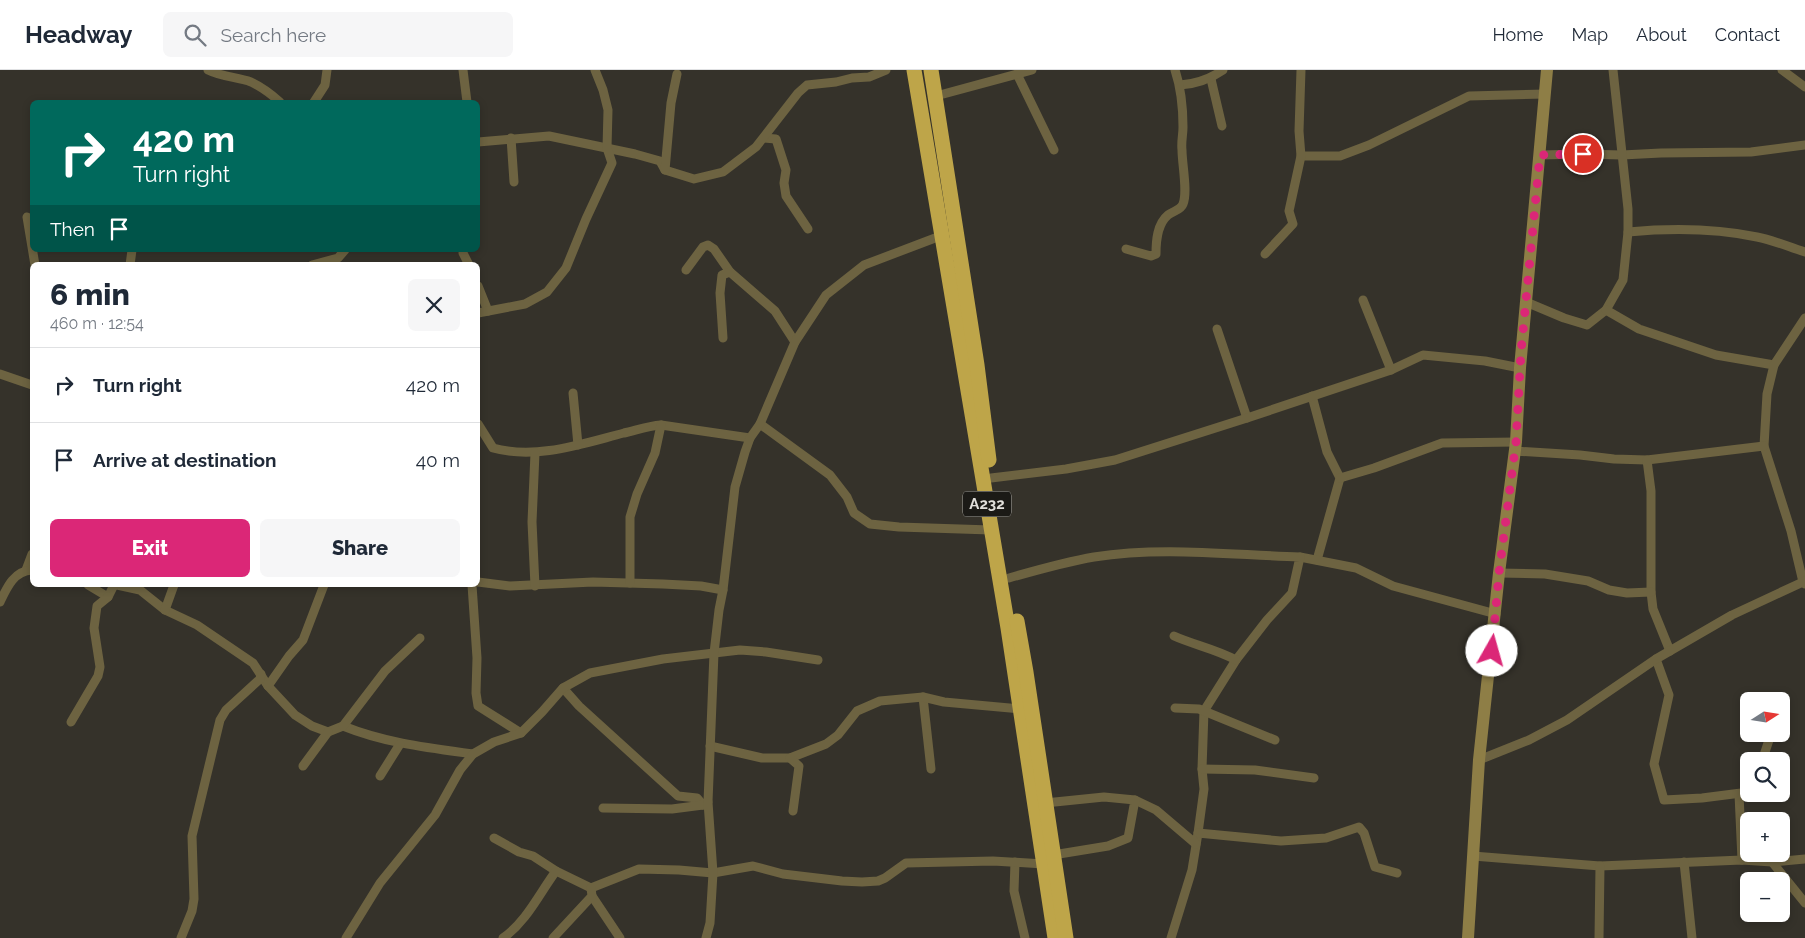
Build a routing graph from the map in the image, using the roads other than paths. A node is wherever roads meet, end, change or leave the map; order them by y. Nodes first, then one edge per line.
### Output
1 (208, 70) edge
2 (327, 70) edge
3 (463, 70) edge
4 (595, 70) edge
5 (886, 70) edge
6 (914, 70) edge
7 (931, 70) edge
8 (999, 70) edge
9 (1032, 70) edge
10 (1176, 70) edge
11 (1223, 70) edge
12 (1301, 70) edge
13 (1547, 70) edge
14 (1613, 70) edge
15 (1782, 70) edge
16 (677, 74) dead end
17 (1017, 74) junction
18 (994, 79) junction
19 (1211, 79) junction
20 (1180, 85) junction
21 (1805, 87) edge
22 (1545, 94) junction
23 (936, 96) junction
24 (278, 100) edge
25 (315, 100) edge
26 (467, 100) edge
27 (1222, 126) dead end
28 (511, 138) junction
29 (764, 138) junction
30 (480, 142) edge
31 (1805, 145) edge
32 (607, 148) junction
33 (1054, 150) dead end
34 (1540, 155) junction
35 (1301, 156) junction
36 (1622, 156) junction
37 (665, 170) junction
38 (514, 182) dead end
39 (27, 217) dead end
40 (808, 229) dead end
41 (1628, 232) junction
42 (30, 235) edge
43 (942, 235) junction
44 (1126, 250) dead end
45 (343, 252) edge
46 (463, 252) dead end
47 (1805, 252) edge
48 (1265, 254) dead end
49 (323, 262) edge
50 (468, 262) edge
51 (686, 270) dead end
52 (730, 272) junction
53 (480, 291) edge
54 (1363, 300) dead end
55 (1526, 302) junction
56 (1606, 310) junction
57 (488, 311) junction
58 (480, 313) edge
59 (1805, 318) edge
60 (1217, 329) dead end
61 (723, 338) dead end
62 (795, 342) junction
63 (1774, 365) junction
64 (1520, 368) junction
65 (1391, 370) junction
66 (0, 374) edge
67 (30, 384) edge
68 (573, 393) dead end
69 (1312, 396) junction
70 (1247, 418) junction
71 (760, 424) junction
72 (662, 425) junction
73 (480, 427) edge
74 (750, 438) junction
75 (578, 445) junction
76 (1515, 446) junction
77 (1764, 446) junction
78 (536, 453) junction
79 (1647, 460) junction
80 (991, 478) junction
81 (1340, 478) junction
82 (991, 530) junction
83 (1300, 557) junction
84 (1317, 560) junction
85 (29, 570) edge
86 (1499, 573) junction
87 (1009, 578) junction
88 (480, 582) edge
89 (1804, 582) edge
90 (630, 583) junction
91 (535, 586) junction
92 (91, 587) edge
93 (115, 587) edge
94 (126, 587) edge
95 (173, 587) edge
96 (323, 587) edge
97 (472, 587) edge
98 (723, 590) junction
99 (1651, 592) junction
100 (108, 597) junction
101 (0, 602) edge
102 (165, 610) junction
103 (1496, 614) junction
104 (1174, 636) dead end
105 (420, 638) dead end
106 (1670, 651) junction
107 (714, 653) junction
108 (1656, 659) junction
109 (818, 660) dead end
110 (1236, 660) junction
111 (261, 674) junction
112 (268, 686) junction
113 (563, 688) junction
114 (923, 697) junction
115 (1175, 708) dead end
116 (1020, 709) junction
117 (1204, 711) junction
118 (71, 722) dead end
119 (343, 726) junction
120 (328, 732) junction
121 (520, 733) junction
122 (1275, 740) dead end
123 (400, 744) junction
124 (710, 746) junction
125 (473, 754) junction
126 (790, 758) junction
127 (1479, 760) junction
128 (303, 766) dead end
129 (931, 769) dead end
130 (1202, 769) junction
131 (380, 776) dead end
132 (1314, 778) dead end
133 (1739, 794) joint
134 (1135, 800) junction
135 (1045, 803) junction
136 (706, 804) junction
137 (603, 808) dead end
138 (793, 811) dead end
139 (1740, 816) edge
140 (1198, 833) junction
141 (494, 838) dead end
142 (1196, 844) junction
143 (1474, 856) junction
144 (1049, 859) junction
145 (1805, 859) edge
146 (1740, 860) edge
147 (1790, 860) edge
148 (1015, 862) junction
149 (1684, 862) junction
150 (1772, 862) edge
151 (1600, 866) junction
152 (556, 871) junction
153 (713, 873) junction
154 (1397, 873) dead end
155 (592, 892) junction
156 (1805, 903) edge
157 (181, 938) edge
158 (346, 938) edge
159 (503, 938) edge
160 (553, 938) edge
161 (620, 938) edge
162 (706, 938) edge
163 (1025, 938) edge
164 (1056, 938) edge
165 (1066, 938) edge
166 (1171, 938) edge
167 (1468, 938) edge
168 (1599, 938) edge
169 (1692, 938) edge

1 - 24 street
2 - 25 street
3 - 26 street
4 - 32 street
5 - 29 street
6 - 43 highway, A232
7 - 23 highway, A232
8 - 18 street
9 - 17 street
10 - 20 street
11 - 19 street
12 - 35 street
13 - 22 street
14 - 36 street
15 - 21 street
16 - 37 street
17 - 18 street
17 - 33 street
18 - 23 street
19 - 20 street
19 - 27 street
20 - 44 street
22 - 34 street
22 - 35 street
23 - 80 highway, A232
28 - 30 street
28 - 32 street
28 - 38 street
29 - 37 street
29 - 40 street
31 - 36 street
32 - 37 street
32 - 57 street
34 - 36 street
34 - 55 street
35 - 48 street
36 - 41 street
39 - 42 street
41 - 47 street
41 - 56 street
43 - 62 street
43 - 82 highway, A232
45 - 49 street
46 - 50 street
51 - 52 street
52 - 61 street
52 - 62 street
53 - 57 street
54 - 65 street
55 - 56 street
55 - 64 street
56 - 63 street
57 - 58 street
59 - 63 street
60 - 70 street
62 - 71 street
63 - 77 street
64 - 65 street
64 - 76 street
65 - 69 street
66 - 67 street
68 - 75 street
69 - 70 street
69 - 81 street
70 - 80 street
71 - 74 street
71 - 82 street
72 - 74 street
72 - 75 street
72 - 90 street
73 - 78 street
74 - 98 street
75 - 78 street
76 - 79 street
76 - 81 street
76 - 86 street
77 - 79 street
77 - 89 street
78 - 91 street
79 - 99 street
80 - 87 highway, A232
81 - 84 street
82 - 116 highway, A232
83 - 84 street
83 - 87 street
83 - 110 street
84 - 103 street
85 - 101 street
86 - 99 street
86 - 103 street
87 - 135 highway, A232
88 - 91 street
89 - 106 street
90 - 91 street
90 - 98 street
92 - 100 street
93 - 100 street
94 - 102 street
95 - 102 street
96 - 112 street
97 - 121 street
98 - 107 street
99 - 106 street
100 - 118 street
102 - 111 street
103 - 127 street
104 - 110 street
105 - 119 street
106 - 108 street
107 - 109 street
107 - 113 street
107 - 124 street
108 - 127 street
108 - 133 street
110 - 117 street
111 - 112 street
111 - 157 street
112 - 120 street
113 - 121 street
113 - 136 street
114 - 116 street
114 - 126 street
114 - 129 street
115 - 117 street
116 - 144 highway, A232
117 - 122 street
117 - 130 street
119 - 120 street
119 - 123 street
120 - 128 street
121 - 125 street
123 - 125 street
123 - 131 street
124 - 126 street
124 - 136 street
125 - 158 street
126 - 138 street
127 - 143 street
130 - 132 street
130 - 140 street
133 - 139 street
134 - 135 street
134 - 142 street
134 - 144 street
135 - 144 highway, A232
136 - 137 street
136 - 153 street
140 - 142 street
140 - 154 street
141 - 152 street
142 - 166 street
143 - 151 street
143 - 167 street
144 - 148 street
144 - 164 highway, A232
144 - 165 highway, A232
145 - 147 street
146 - 149 street
148 - 153 street
148 - 163 street
149 - 151 street
149 - 169 street
150 - 156 street
151 - 168 street
152 - 155 street
152 - 159 street
153 - 155 street
153 - 162 street
155 - 160 street
155 - 161 street

